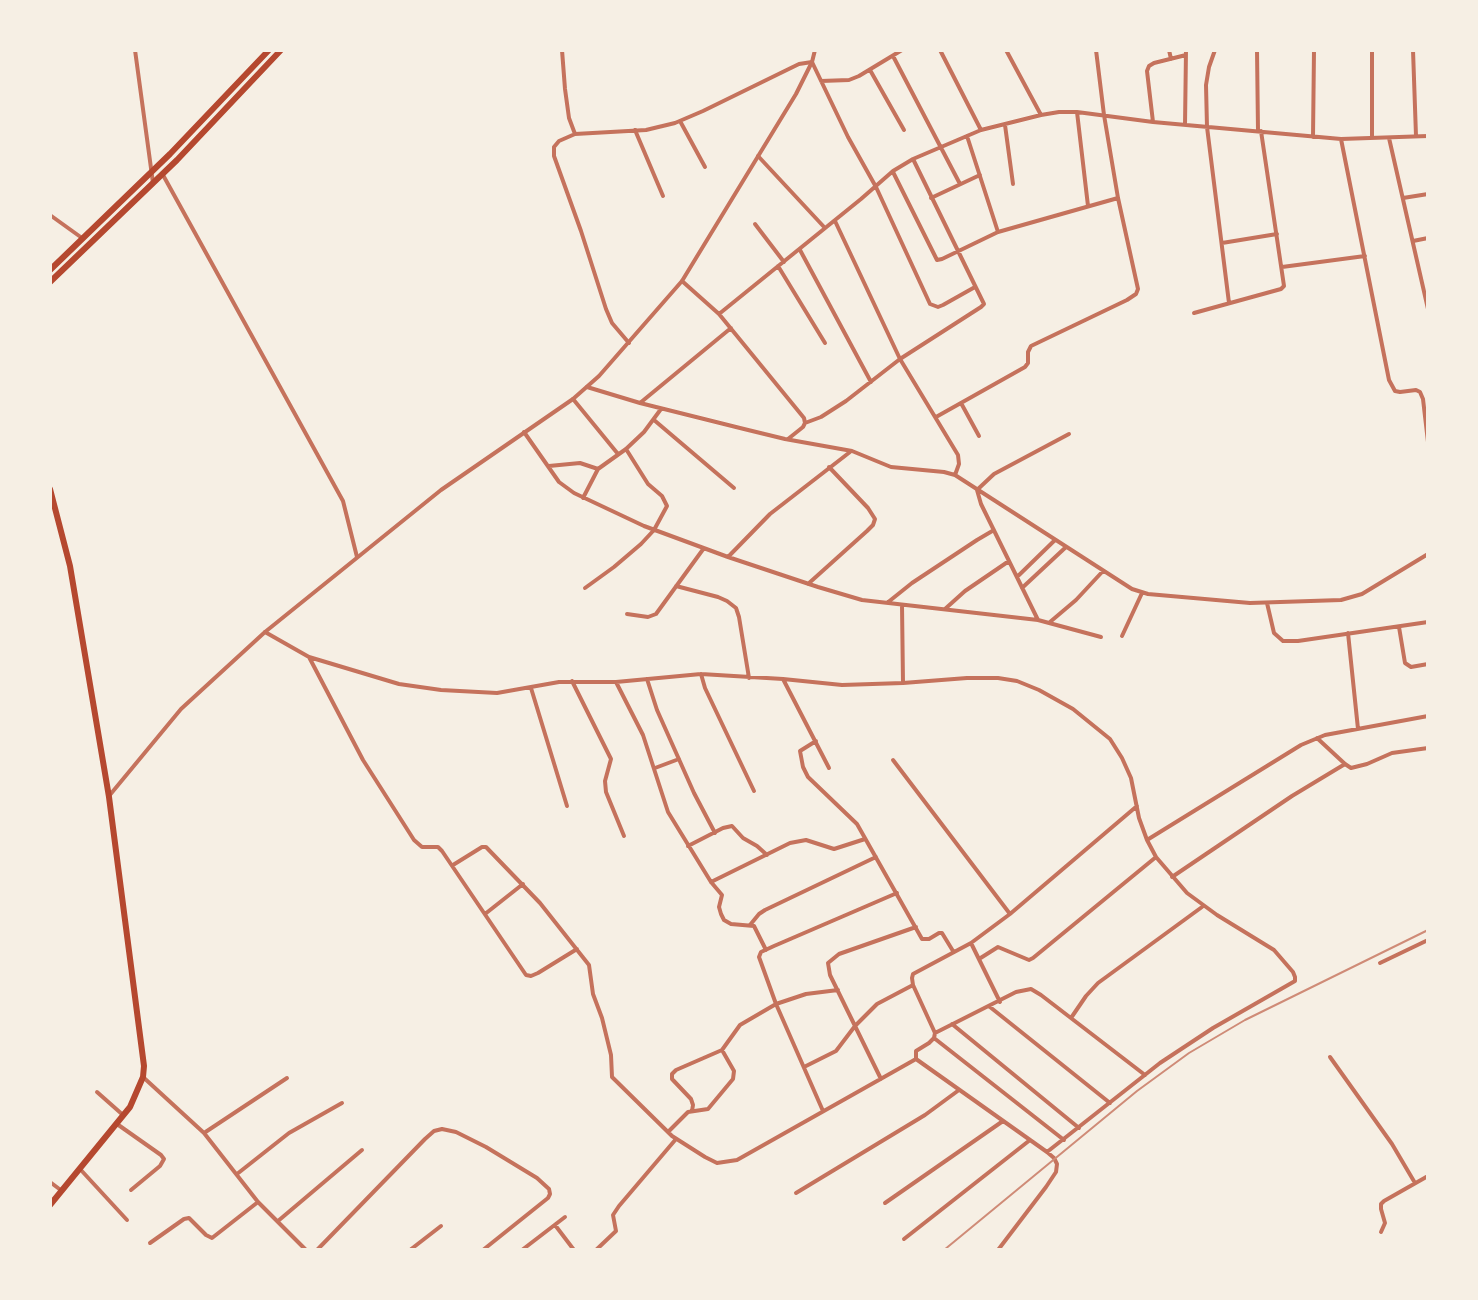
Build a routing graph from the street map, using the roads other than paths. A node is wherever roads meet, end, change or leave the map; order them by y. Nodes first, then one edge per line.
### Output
1 (135, 50) edge
2 (269, 50) edge
3 (281, 50) edge
4 (562, 50) edge
5 (815, 50) edge
6 (902, 50) edge
7 (940, 50) edge
8 (1006, 50) edge
9 (1096, 50) edge
10 (1169, 50) edge
11 (1215, 50) edge
12 (1257, 50) edge
13 (1314, 50) edge
14 (1372, 50) edge
15 (1413, 50) edge
16 (1186, 52) edge
17 (893, 56) junction
18 (1171, 59) junction
19 (812, 62) junction
20 (870, 70) junction
21 (821, 81) junction
22 (1077, 112) junction
23 (1041, 115) junction
24 (1104, 115) junction
25 (680, 121) junction
26 (1153, 122) junction
27 (1005, 125) junction
28 (1185, 125) junction
29 (1207, 127) junction
30 (635, 130) junction
31 (904, 130) dead end
32 (981, 130) junction
33 (1260, 131) junction
34 (575, 134) junction
35 (967, 136) junction
36 (1416, 136) junction
37 (1428, 136) edge
38 (1313, 137) junction
39 (1372, 138) junction
40 (1389, 138) junction
41 (1341, 139) junction
42 (941, 147) junction
43 (758, 156) junction
44 (913, 159) junction
45 (705, 167) dead end
46 (893, 171) junction
47 (151, 172) junction
48 (163, 174) junction
49 (980, 175) junction
50 (153, 183) junction
51 (960, 184) junction
52 (1013, 184) dead end
53 (876, 187) junction
54 (1428, 194) edge
55 (663, 196) dead end
56 (931, 198) junction
57 (1118, 198) junction
58 (1402, 199) junction
59 (1088, 206) junction
60 (50, 215) edge
61 (834, 221) junction
62 (755, 224) dead end
63 (825, 228) junction
64 (998, 232) junction
65 (1277, 234) junction
66 (82, 238) junction
67 (1428, 238) edge
68 (1413, 241) junction
69 (1222, 243) junction
70 (800, 249) junction
71 (957, 252) junction
72 (1365, 256) junction
73 (784, 262) junction
74 (778, 266) junction
75 (1282, 267) junction
76 (50, 270) edge
77 (682, 281) junction
78 (50, 282) edge
79 (975, 287) junction
80 (1229, 303) junction
81 (1428, 309) edge
82 (1194, 313) dead end
83 (719, 314) junction
84 (731, 328) junction
85 (629, 343) junction
86 (825, 343) dead end
87 (900, 359) junction
88 (871, 382) junction
89 (587, 387) junction
90 (573, 399) junction
91 (961, 402) junction
92 (640, 403) junction
93 (661, 409) junction
94 (936, 417) junction
95 (654, 420) junction
96 (805, 423) junction
97 (524, 432) junction
98 (1069, 434) dead end
99 (979, 436) dead end
100 (788, 439) junction
101 (1428, 442) edge
102 (626, 449) junction
103 (852, 451) junction
104 (618, 454) junction
105 (548, 466) junction
106 (829, 467) junction
107 (598, 469) junction
108 (955, 475) junction
109 (734, 488) dead end
110 (50, 489) edge
111 (977, 490) junction
112 (583, 498) junction
113 (654, 530) junction
114 (994, 530) junction
115 (1055, 540) junction
116 (1066, 547) junction
117 (704, 548) junction
118 (1428, 554) edge
119 (357, 557) junction
120 (728, 557) junction
121 (1009, 561) junction
122 (1103, 571) junction
123 (1017, 577) junction
124 (808, 584) junction
125 (676, 586) junction
126 (585, 588) dead end
127 (1022, 588) junction
128 (1142, 593) junction
129 (887, 603) junction
130 (1267, 603) junction
131 (902, 605) junction
132 (945, 609) junction
133 (627, 614) dead end
134 (1038, 620) junction
135 (1050, 622) junction
136 (1428, 622) edge
137 (1399, 626) junction
138 (265, 632) junction
139 (1348, 633) junction
140 (1122, 636) dead end
141 (1101, 637) dead end
142 (309, 657) junction
143 (1428, 664) edge
144 (701, 674) junction
145 (749, 678) junction
146 (647, 679) junction
147 (783, 679) junction
148 (572, 681) junction
149 (616, 682) junction
150 (903, 683) junction
151 (531, 688) junction
152 (1428, 716) edge
153 (1358, 729) junction
154 (1317, 738) junction
155 (816, 741) junction
156 (1428, 748) edge
157 (679, 759) junction
158 (893, 760) dead end
159 (1345, 764) junction
160 (654, 768) junction
161 (829, 768) dead end
162 (754, 791) dead end
163 (109, 797) junction
164 (567, 806) dead end
165 (1137, 806) junction
166 (715, 833) junction
167 (624, 836) dead end
168 (865, 839) junction
169 (1147, 840) junction
170 (688, 846) junction
171 (767, 855) junction
172 (876, 857) junction
173 (1156, 857) junction
174 (453, 865) junction
175 (1172, 877) junction
176 (711, 882) junction
177 (523, 884) junction
178 (897, 893) junction
179 (1203, 906) junction
180 (485, 914) junction
181 (1010, 914) junction
182 (750, 925) junction
183 (916, 927) junction
184 (1428, 940) edge
185 (971, 943) junction
186 (577, 949) junction
187 (766, 950) junction
188 (953, 951) junction
189 (979, 959) junction
190 (1380, 963) dead end
191 (913, 985) junction
192 (838, 990) junction
193 (1000, 1002) junction
194 (776, 1004) junction
195 (990, 1007) junction
196 (1071, 1018) junction
197 (952, 1024) junction
198 (855, 1026) junction
199 (934, 1035) junction
200 (722, 1050) junction
201 (1330, 1057) dead end
202 (916, 1059) junction
203 (804, 1067) junction
204 (1145, 1075) junction
205 (143, 1077) junction
206 (287, 1078) dead end
207 (881, 1079) junction
208 (959, 1090) junction
209 (97, 1092) dead end
210 (342, 1103) dead end
211 (1110, 1103) junction
212 (692, 1111) junction
213 (823, 1111) junction
214 (123, 1115) junction
215 (1003, 1121) junction
216 (117, 1124) junction
217 (1079, 1128) junction
218 (668, 1132) junction
219 (204, 1133) junction
220 (676, 1139) junction
221 (1030, 1140) junction
222 (1064, 1140) junction
223 (362, 1150) dead end
224 (1047, 1152) junction
225 (80, 1169) junction
226 (237, 1174) junction
227 (1428, 1176) edge
228 (50, 1182) edge
229 (1415, 1183) junction
230 (131, 1190) dead end
231 (62, 1191) junction
232 (796, 1193) dead end
233 (258, 1202) junction
234 (885, 1203) dead end
235 (50, 1205) edge
236 (565, 1217) dead end
237 (127, 1220) dead end
238 (278, 1221) junction
239 (555, 1225) junction
240 (441, 1226) dead end
241 (1381, 1232) dead end
242 (904, 1239) dead end
243 (150, 1243) dead end
244 (603, 1245) junction
245 (306, 1250) edge
246 (317, 1250) edge
247 (410, 1250) edge
248 (483, 1250) edge
249 (522, 1250) edge
250 (574, 1250) edge
251 (596, 1250) edge
252 (607, 1250) edge
253 (998, 1250) edge

1 - 47 street
2 - 47 main road
3 - 48 main road
4 - 34 street
5 - 19 street
6 - 17 street
7 - 32 street
8 - 23 street
9 - 24 street
10 - 18 street
11 - 29 street
12 - 33 street
13 - 38 street
14 - 39 street
15 - 36 street
16 - 18 street
16 - 28 street
17 - 20 street
17 - 42 street
18 - 26 street
19 - 21 street
19 - 25 street
19 - 43 street
20 - 21 street
20 - 31 street
21 - 53 street
22 - 23 street
22 - 24 street
22 - 59 street
23 - 27 street
24 - 26 street
24 - 57 street
25 - 30 street
25 - 45 street
26 - 28 street
27 - 32 street
27 - 52 street
28 - 29 street
29 - 33 street
29 - 69 street
30 - 34 street
30 - 55 street
32 - 35 street
33 - 38 street
33 - 65 street
34 - 85 street
35 - 42 street
35 - 49 street
36 - 37 street
36 - 40 street
38 - 41 street
39 - 40 street
39 - 41 street
40 - 58 street
41 - 72 street
42 - 44 street
42 - 51 street
43 - 63 street
43 - 77 street
44 - 46 street
44 - 56 street
46 - 53 street
46 - 71 street
47 - 50 street
47 - 66 main road
48 - 50 main road
48 - 119 street
49 - 51 street
49 - 64 street
50 - 78 main road
51 - 56 street
53 - 61 street
53 - 79 street
54 - 58 street
56 - 71 street
57 - 59 street
57 - 91 street
58 - 68 street
59 - 64 street
60 - 66 street
61 - 63 street
61 - 87 street
62 - 73 street
63 - 70 street
64 - 71 street
65 - 69 street
65 - 75 street
66 - 76 main road
67 - 68 street
68 - 81 street
69 - 80 street
70 - 73 street
70 - 88 street
71 - 79 street
72 - 75 street
72 - 101 street
73 - 74 street
74 - 83 street
74 - 86 street
75 - 80 street
77 - 83 street
77 - 85 street
79 - 87 street
80 - 82 street
83 - 84 street
84 - 92 street
84 - 96 street
85 - 89 street
87 - 88 street
87 - 94 street
88 - 96 street
89 - 90 street
89 - 92 street
90 - 97 street
90 - 104 street
91 - 94 street
91 - 99 street
92 - 93 street
93 - 95 street
93 - 100 street
94 - 108 street
95 - 102 street
95 - 109 street
96 - 100 street
97 - 105 street
97 - 119 street
98 - 111 street
100 - 103 street
102 - 104 street
102 - 113 street
103 - 106 street
103 - 108 street
104 - 107 street
105 - 107 street
105 - 112 street
106 - 120 street
106 - 124 street
107 - 112 street
108 - 111 street
110 - 163 main road
111 - 114 street
111 - 115 street
112 - 113 street
113 - 117 street
113 - 126 street
114 - 121 street
114 - 129 street
115 - 116 street
115 - 123 street
116 - 122 street
116 - 127 street
117 - 120 street
117 - 125 street
118 - 130 street
119 - 138 street
120 - 124 street
121 - 123 street
121 - 132 street
122 - 128 street
122 - 135 street
123 - 127 street
124 - 129 street
125 - 133 street
125 - 145 street
127 - 134 street
128 - 130 street
128 - 140 street
129 - 131 street
130 - 139 street
131 - 132 street
131 - 150 street
132 - 134 street
134 - 135 street
135 - 141 street
136 - 137 street
137 - 139 street
137 - 143 street
138 - 142 street
138 - 163 street
139 - 153 street
142 - 151 street
142 - 174 street
144 - 145 street
144 - 146 street
144 - 162 street
145 - 147 street
146 - 149 street
146 - 157 street
147 - 150 street
147 - 155 street
148 - 149 street
148 - 151 street
148 - 167 street
149 - 160 street
150 - 165 street
151 - 164 street
152 - 153 street
153 - 154 street
154 - 159 street
154 - 169 street
155 - 161 street
155 - 168 street
156 - 159 street
157 - 160 street
157 - 166 street
158 - 181 street
159 - 175 street
160 - 170 street
163 - 205 main road
165 - 169 street
165 - 181 street
166 - 170 street
166 - 171 street
168 - 171 street
168 - 172 street
169 - 173 street
170 - 176 street
171 - 176 street
172 - 178 street
172 - 182 street
173 - 175 street
173 - 189 street
174 - 177 street
174 - 180 street
175 - 179 street
176 - 182 street
177 - 180 street
177 - 186 street
178 - 183 street
178 - 187 street
179 - 196 street
179 - 204 street
180 - 186 street
181 - 185 street
182 - 187 street
183 - 188 street
183 - 192 street
184 - 190 street
185 - 188 street
185 - 189 street
186 - 218 street
187 - 194 street
188 - 191 street
189 - 193 street
191 - 198 street
191 - 199 street
192 - 194 street
192 - 198 street
193 - 195 street
193 - 196 street
194 - 200 street
194 - 203 street
195 - 197 street
195 - 211 street
196 - 204 street
197 - 199 street
197 - 217 street
198 - 203 street
198 - 207 street
199 - 202 street
199 - 222 street
200 - 212 street
200 - 212 street
201 - 229 street
202 - 207 street
202 - 208 street
203 - 213 street
204 - 211 street
205 - 214 main road
205 - 219 street
206 - 219 street
207 - 213 street
208 - 215 street
208 - 232 street
209 - 214 street
210 - 226 street
211 - 217 street
212 - 218 street
213 - 220 street
214 - 216 main road
215 - 221 street
215 - 234 street
216 - 225 main road
216 - 230 street
217 - 222 street
218 - 220 street
219 - 226 street
220 - 244 street
221 - 224 street
221 - 242 street
222 - 224 street
223 - 238 street
224 - 253 street
225 - 231 main road
225 - 237 street
226 - 233 street
227 - 229 street
228 - 231 street
229 - 241 street
231 - 235 main road
233 - 238 street
233 - 243 street
236 - 239 street
238 - 245 street
239 - 249 street
239 - 250 street
240 - 247 street
244 - 251 street
244 - 252 street
246 - 248 street

